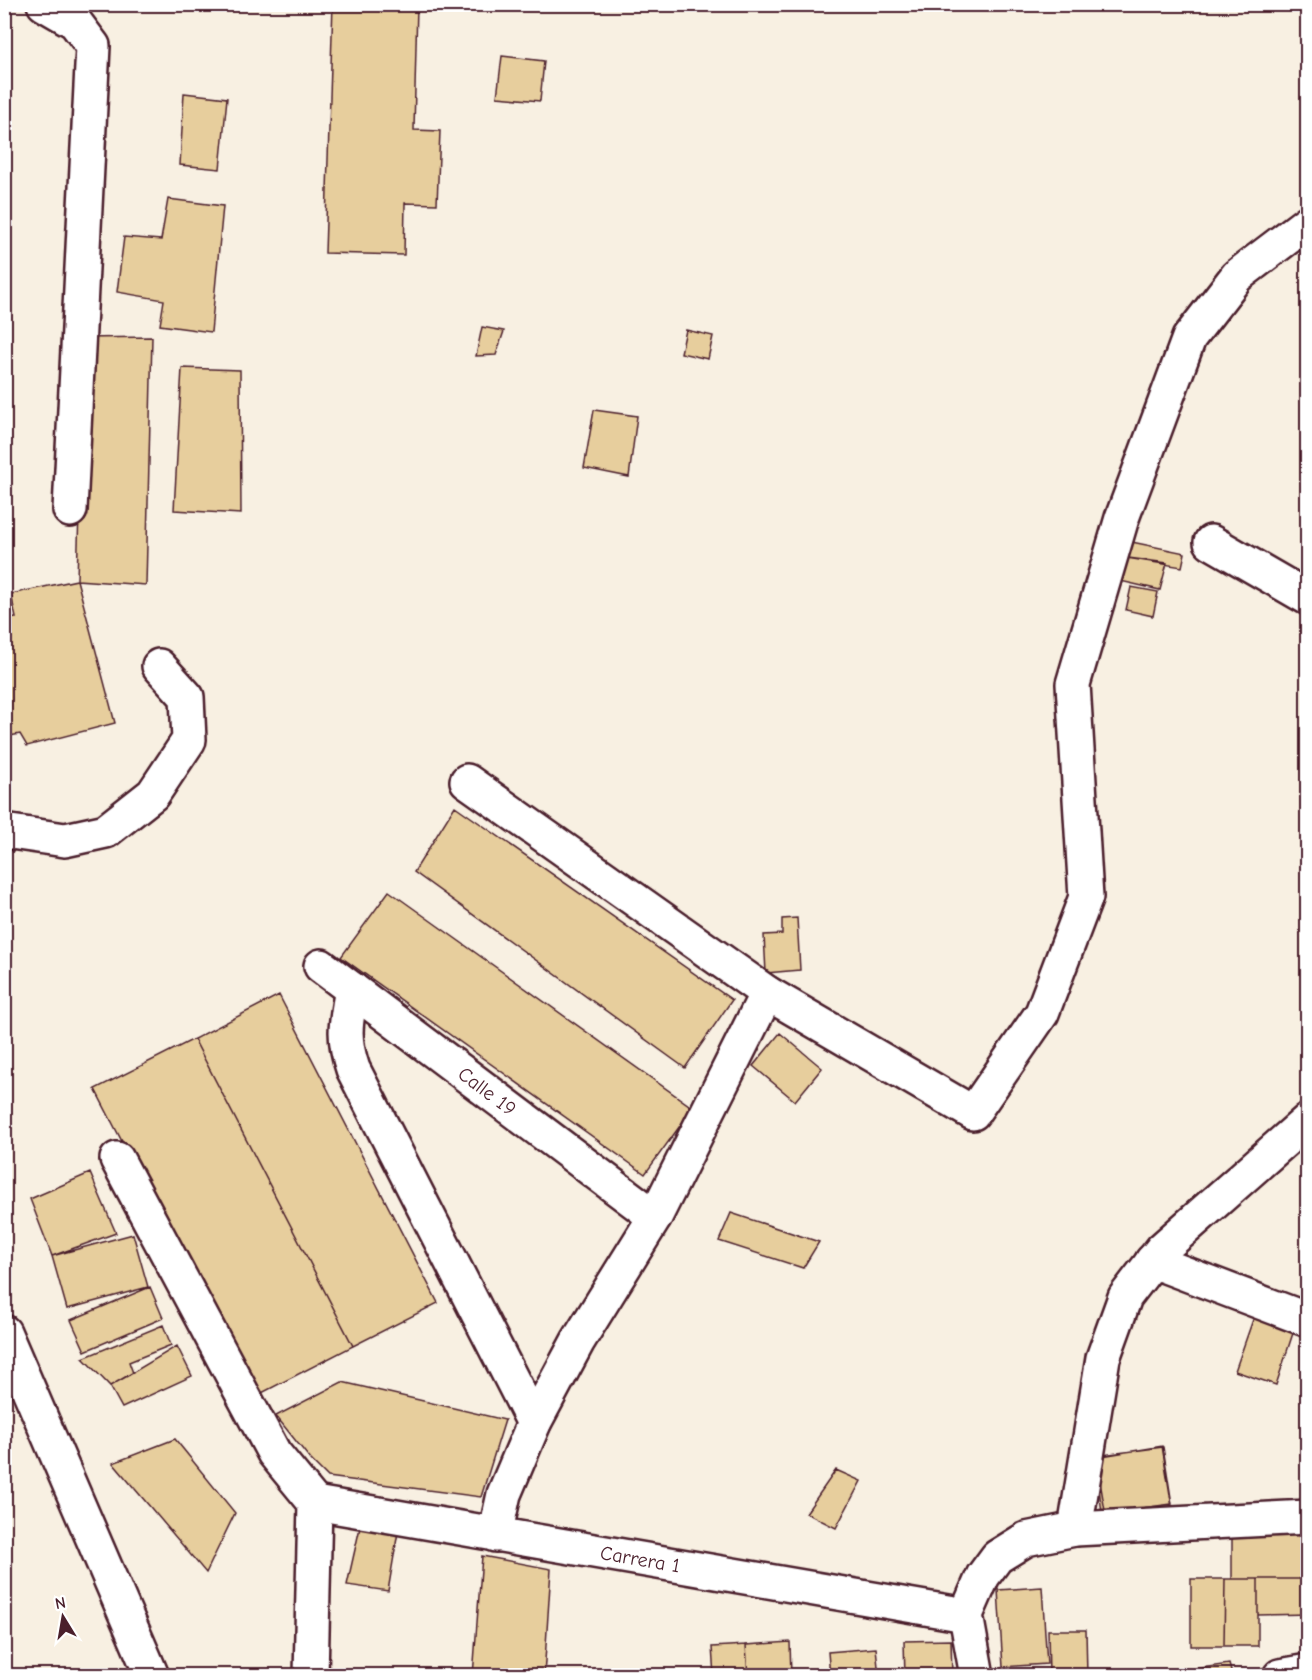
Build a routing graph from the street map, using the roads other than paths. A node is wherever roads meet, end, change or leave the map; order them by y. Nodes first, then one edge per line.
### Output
1 (46, 5) edge
2 (1308, 222) edge
3 (69, 510) dead end
4 (1211, 542) dead end
5 (1308, 598) edge
6 (159, 666) dead end
7 (467, 781) dead end
8 (4, 831) edge
9 (321, 966) dead end
10 (352, 989) junction
11 (767, 993) junction
12 (1308, 1120) edge
13 (117, 1159) dead end
14 (655, 1217) junction
15 (1152, 1261) junction
16 (1308, 1320) edge
17 (4, 1332) edge
18 (534, 1424) junction
19 (315, 1503) junction
20 (1308, 1517) edge
21 (1075, 1529) junction
22 (495, 1535) junction
23 (966, 1615) junction
24 (1308, 1671) edge
25 (152, 1676) edge
26 (311, 1676) edge
27 (977, 1676) edge
28 (1280, 1676) edge

1 - 3 street
2 - 11 street
4 - 5 street
6 - 8 street
7 - 11 street
9 - 10 street, Calle 19
10 - 14 street, Calle 19
10 - 18 street
11 - 14 street
12 - 15 street
13 - 19 street
14 - 18 street
15 - 16 street
15 - 21 street
17 - 25 street
18 - 22 street
19 - 22 street, Carrera 1
19 - 26 street
20 - 21 street
21 - 23 street
22 - 23 street, Carrera 1
23 - 27 street
24 - 28 street

